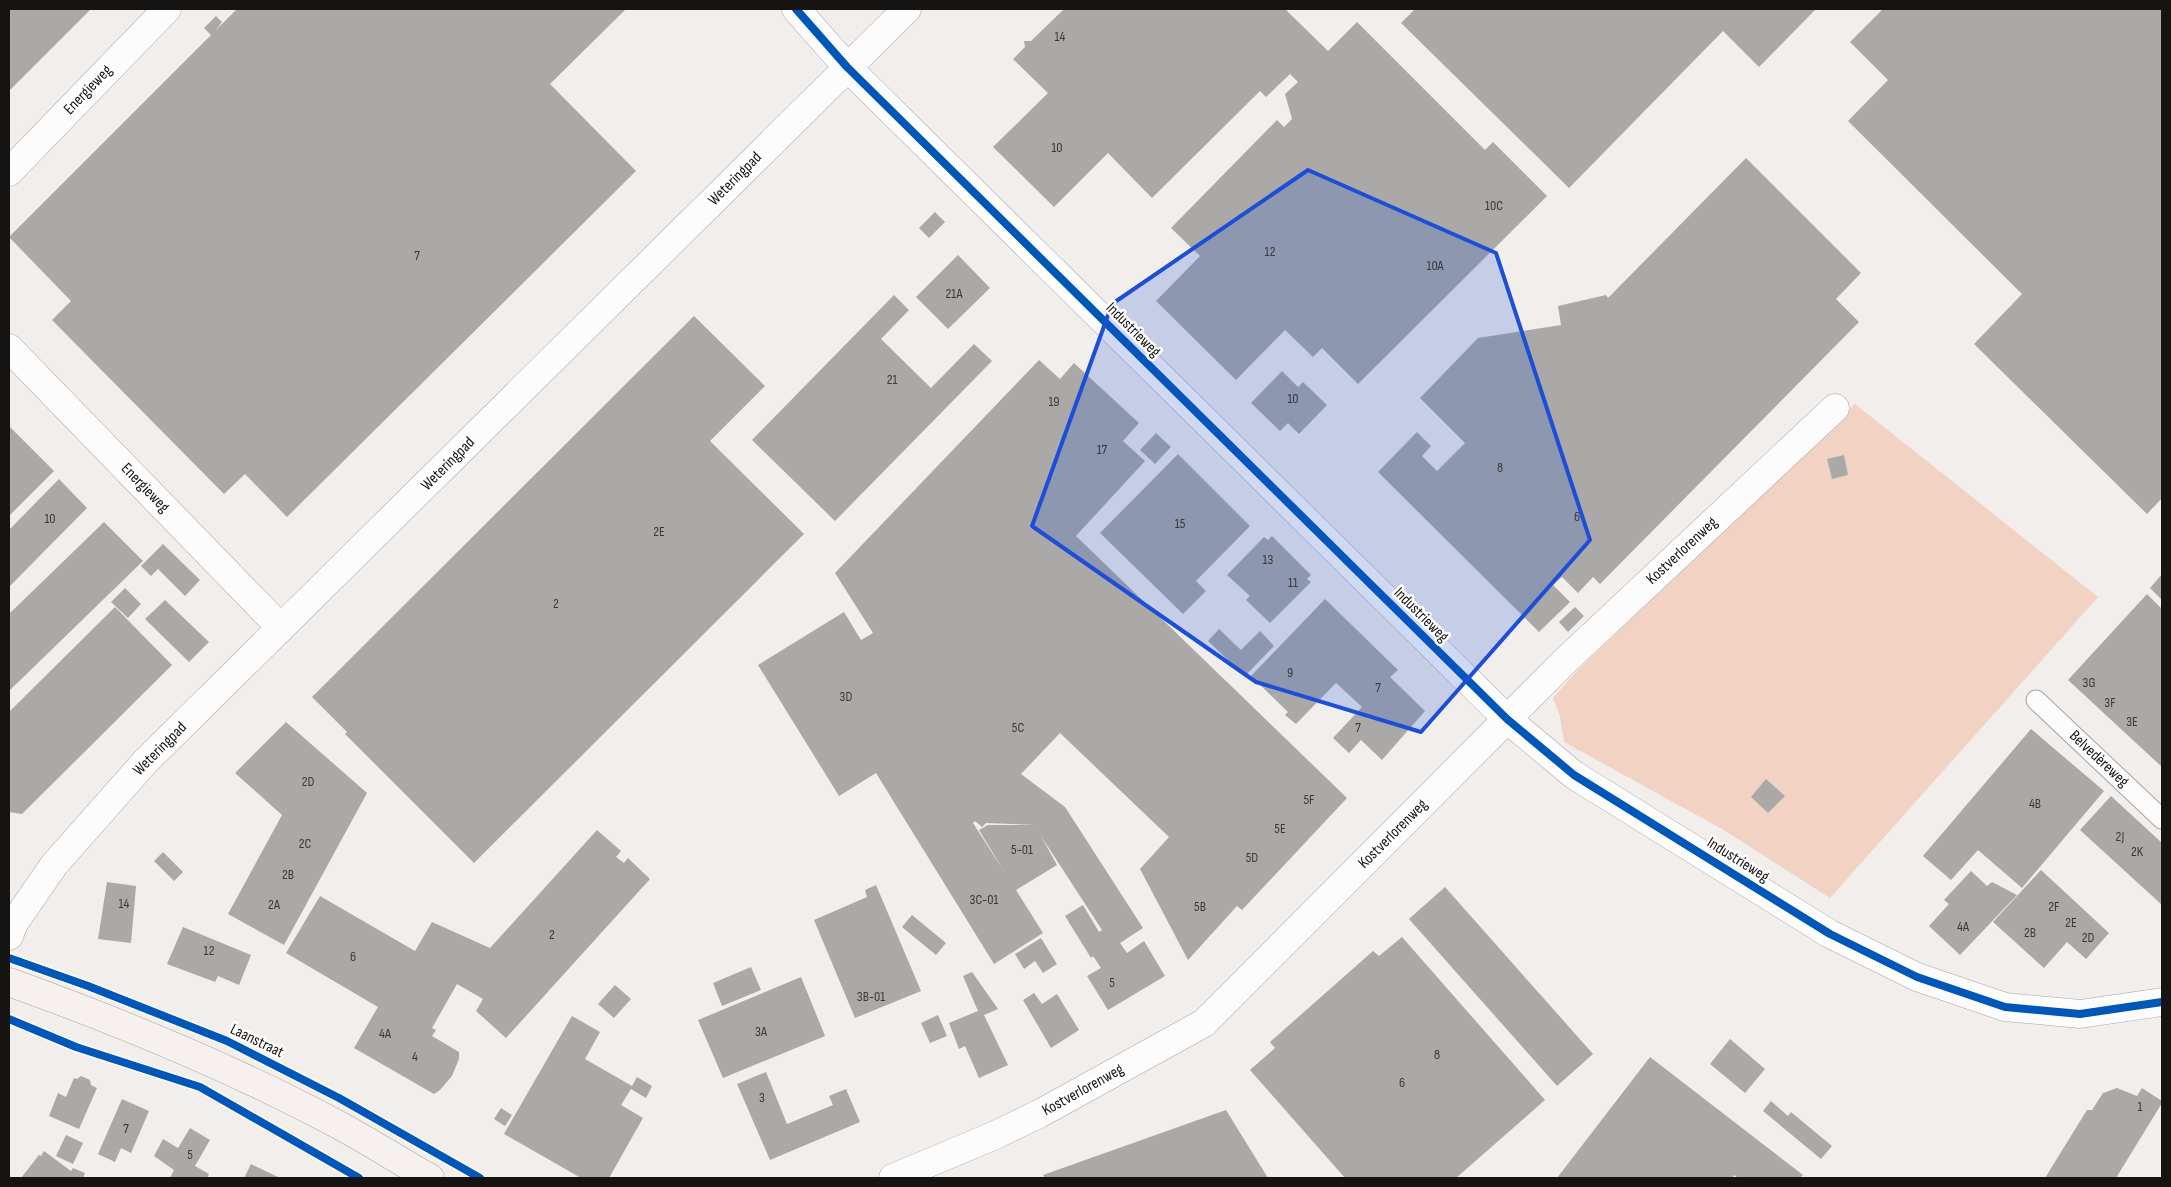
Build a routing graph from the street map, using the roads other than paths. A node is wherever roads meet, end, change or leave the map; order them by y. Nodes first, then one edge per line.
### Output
1 (167, 9) edge
2 (796, 9) edge
3 (907, 9) edge
4 (848, 67) junction
5 (9, 172) edge
6 (9, 348) edge
7 (1835, 408) dead end
8 (281, 628) junction
9 (2036, 700) dead end
10 (1507, 719) junction
11 (2162, 819) edge
12 (9, 936) edge
13 (9, 982) edge
14 (2162, 1002) edge
15 (430, 1178) edge
16 (893, 1178) edge

1 - 5 street, Energieweg
2 - 4 street, Industrieweg
3 - 4 street, Weteringpad
4 - 8 street, Weteringpad
4 - 10 street, Industrieweg
6 - 8 street, Energieweg
7 - 10 street, Kostverlorenweg
8 - 12 street, Weteringpad
9 - 11 lane, Belvedèreweg
10 - 14 street, Industrieweg
10 - 16 street, Kostverlorenweg
13 - 15 street

